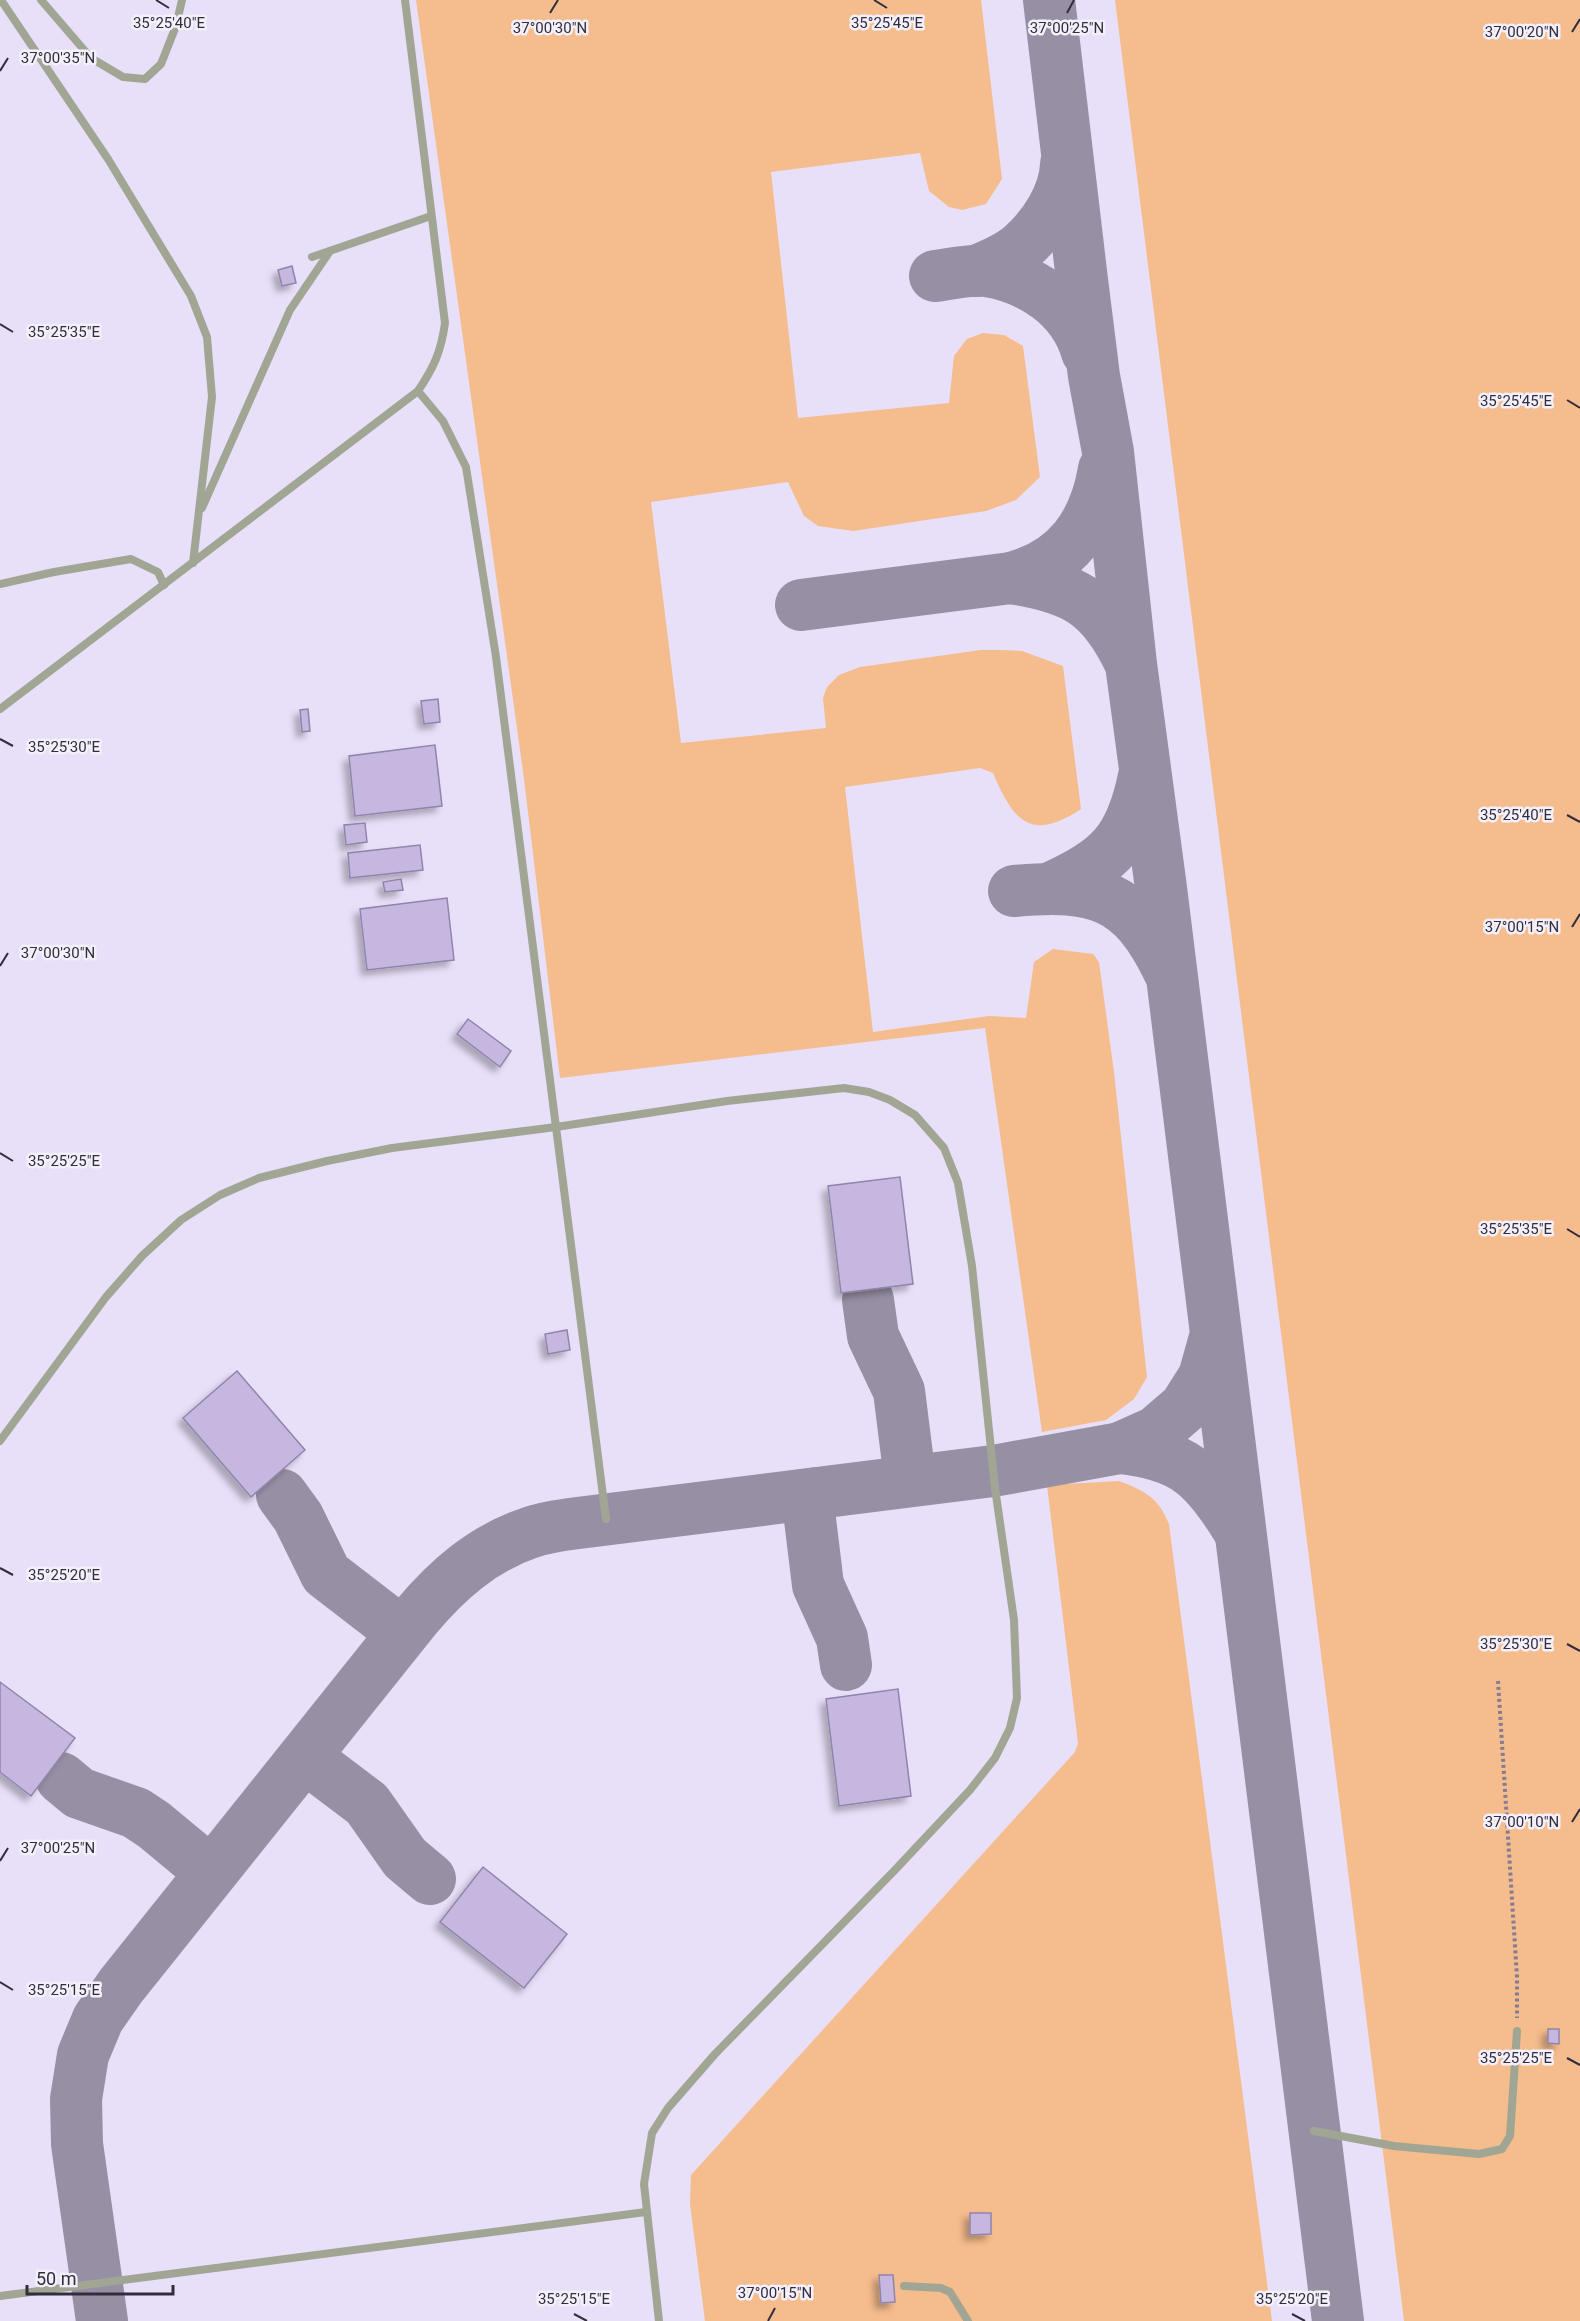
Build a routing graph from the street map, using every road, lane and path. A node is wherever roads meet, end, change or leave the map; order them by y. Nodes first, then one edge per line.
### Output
1 (1, 0) edge
2 (41, 0) edge
3 (182, 0) edge
4 (405, 0) edge
5 (431, 216) junction
6 (330, 251) junction
7 (312, 258) dead end
8 (418, 391) junction
9 (199, 516) junction
10 (193, 563) junction
11 (0, 584) edge
12 (165, 585) junction
13 (0, 710) edge
14 (556, 1127) junction
15 (0, 1441) edge
16 (606, 1519) dead end
17 (1498, 1681) dead end
18 (1517, 2031) joint
19 (1314, 2131) dead end
20 (646, 2212) junction
21 (904, 2286) dead end
22 (0, 2296) edge
23 (659, 2321) edge
24 (968, 2321) edge

1 - 9 lane
2 - 3 lane
4 - 5 lane
5 - 6 lane
5 - 8 lane
6 - 7 lane
6 - 9 lane
8 - 10 lane
8 - 14 lane
9 - 10 lane
10 - 12 lane
11 - 12 lane
12 - 13 lane
14 - 15 lane
14 - 16 lane
14 - 20 lane
17 - 18 path
18 - 19 lane
20 - 22 lane
20 - 23 lane
21 - 24 lane

